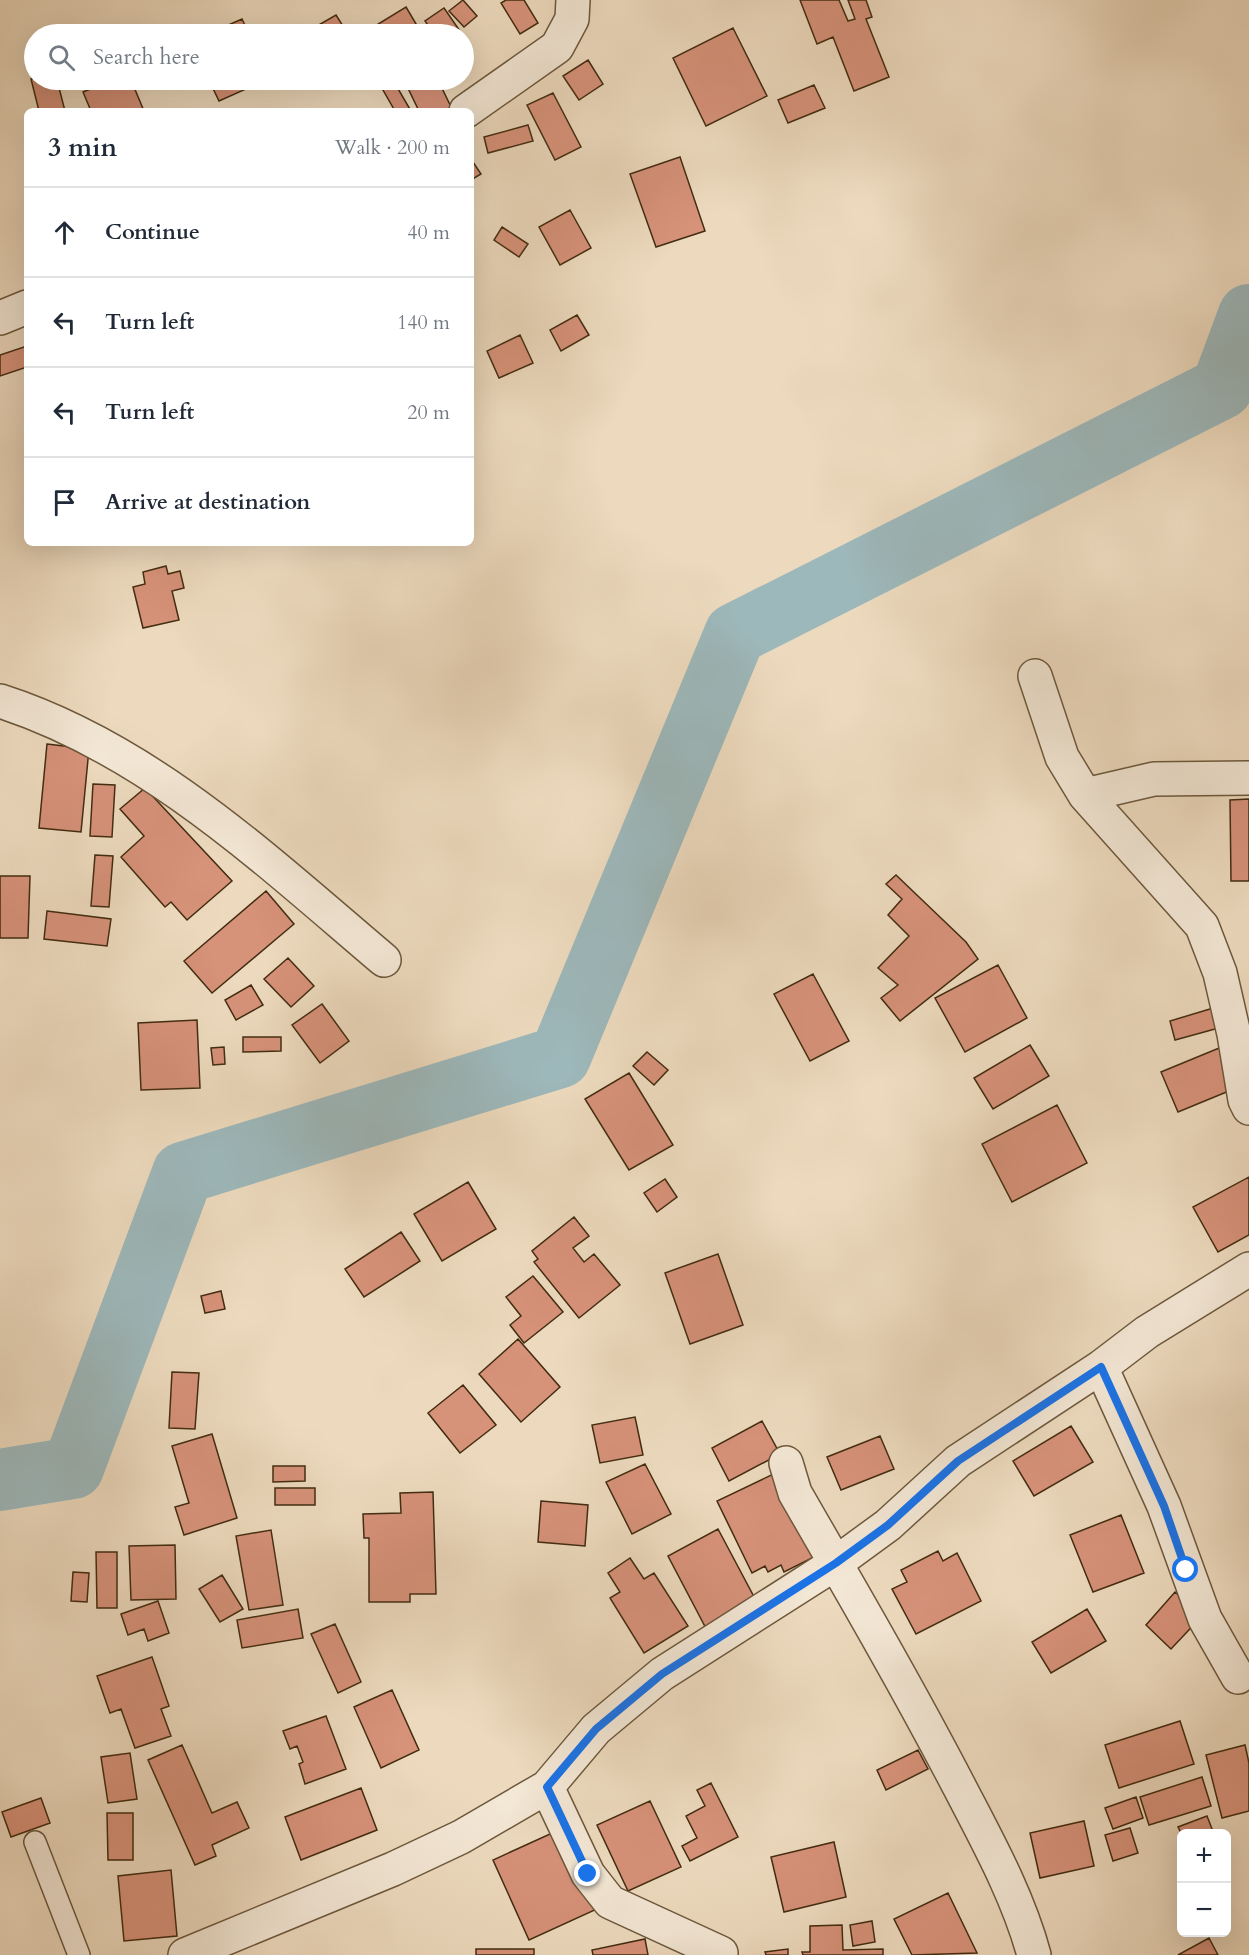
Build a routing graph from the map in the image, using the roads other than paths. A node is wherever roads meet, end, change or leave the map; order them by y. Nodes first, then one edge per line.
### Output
1 (573, 0) edge
2 (470, 108) edge
3 (24, 308) edge
4 (0, 318) edge
5 (1035, 676) dead end
6 (3, 693) edge
7 (1249, 778) edge
8 (1085, 795) junction
9 (384, 960) dead end
10 (1249, 1108) edge
11 (1249, 1269) edge
12 (1101, 1367) junction
13 (786, 1463) dead end
14 (836, 1563) junction
15 (1238, 1677) dead end
16 (547, 1787) junction
17 (35, 1842) dead end
18 (721, 1953) dead end
19 (79, 1955) edge
20 (184, 1955) edge
21 (1034, 1955) edge

1 - 2 street
3 - 4 street
5 - 8 street
6 - 9 street
7 - 8 street
8 - 10 street
11 - 12 street
12 - 14 street
12 - 15 street
13 - 14 street
14 - 16 street
14 - 21 street
16 - 18 street
16 - 20 street
17 - 19 lane

